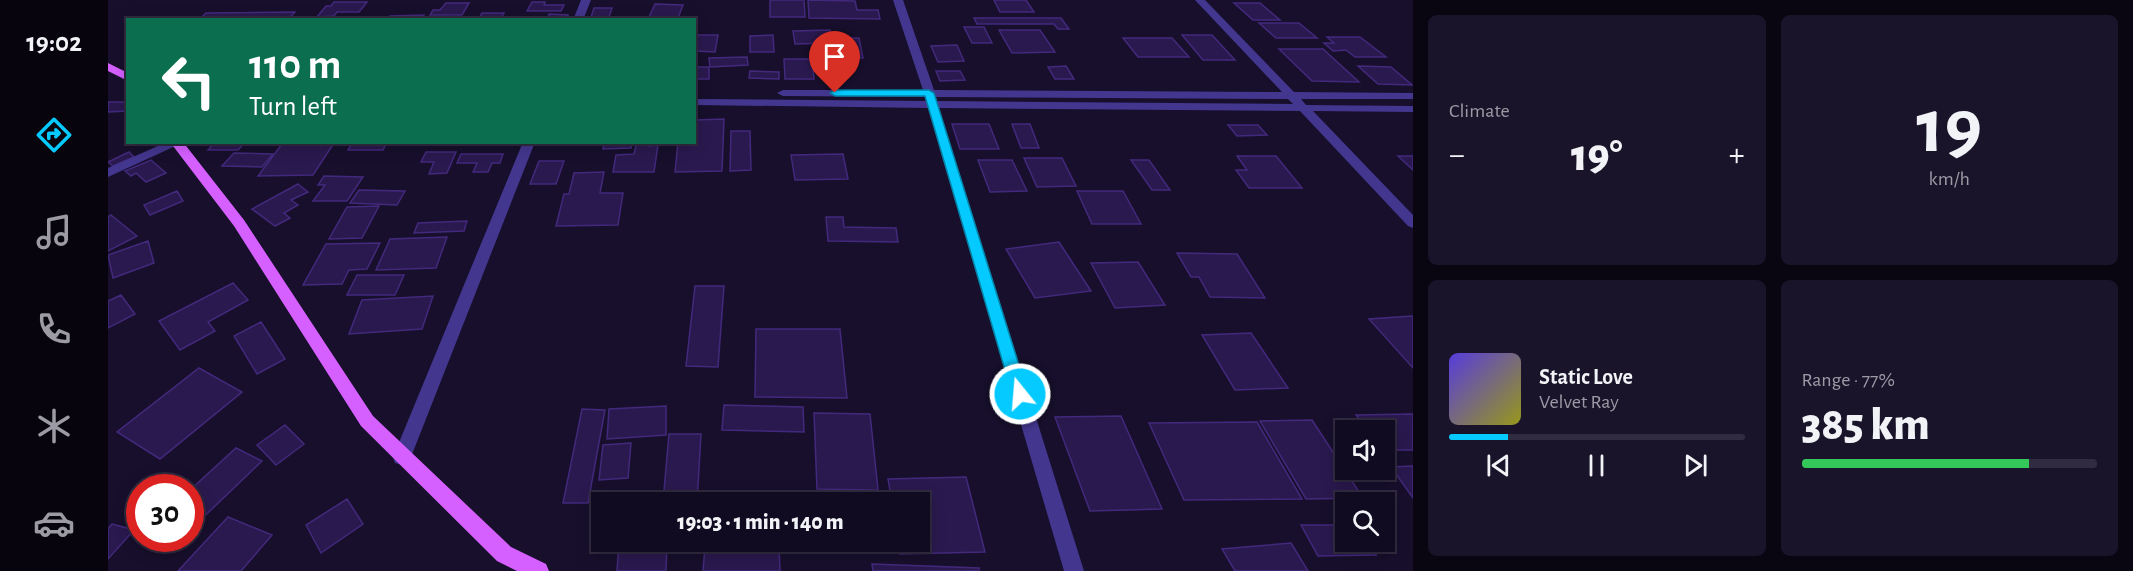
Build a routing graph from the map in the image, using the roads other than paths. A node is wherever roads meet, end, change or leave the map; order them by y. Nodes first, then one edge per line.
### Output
1 (586, 0) edge
2 (898, 0) edge
3 (1200, 0) edge
4 (579, 18) edge
5 (108, 66) edge
6 (126, 77) edge
7 (696, 93) edge
8 (1290, 95) junction
9 (1413, 96) edge
10 (931, 99) junction
11 (696, 102) edge
12 (1302, 107) junction
13 (1413, 109) edge
14 (174, 144) edge
15 (177, 144) edge
16 (528, 144) edge
17 (108, 173) edge
18 (1413, 223) edge
19 (402, 457) junction
20 (539, 571) edge
21 (1074, 571) edge

1 - 4 street
2 - 10 street
3 - 8 street
5 - 6 main road
7 - 10 street
8 - 9 street
8 - 10 street
8 - 12 street
10 - 11 street
10 - 12 street
10 - 21 street
12 - 13 street
12 - 18 street
14 - 17 street
15 - 19 main road
16 - 19 street
19 - 20 main road

